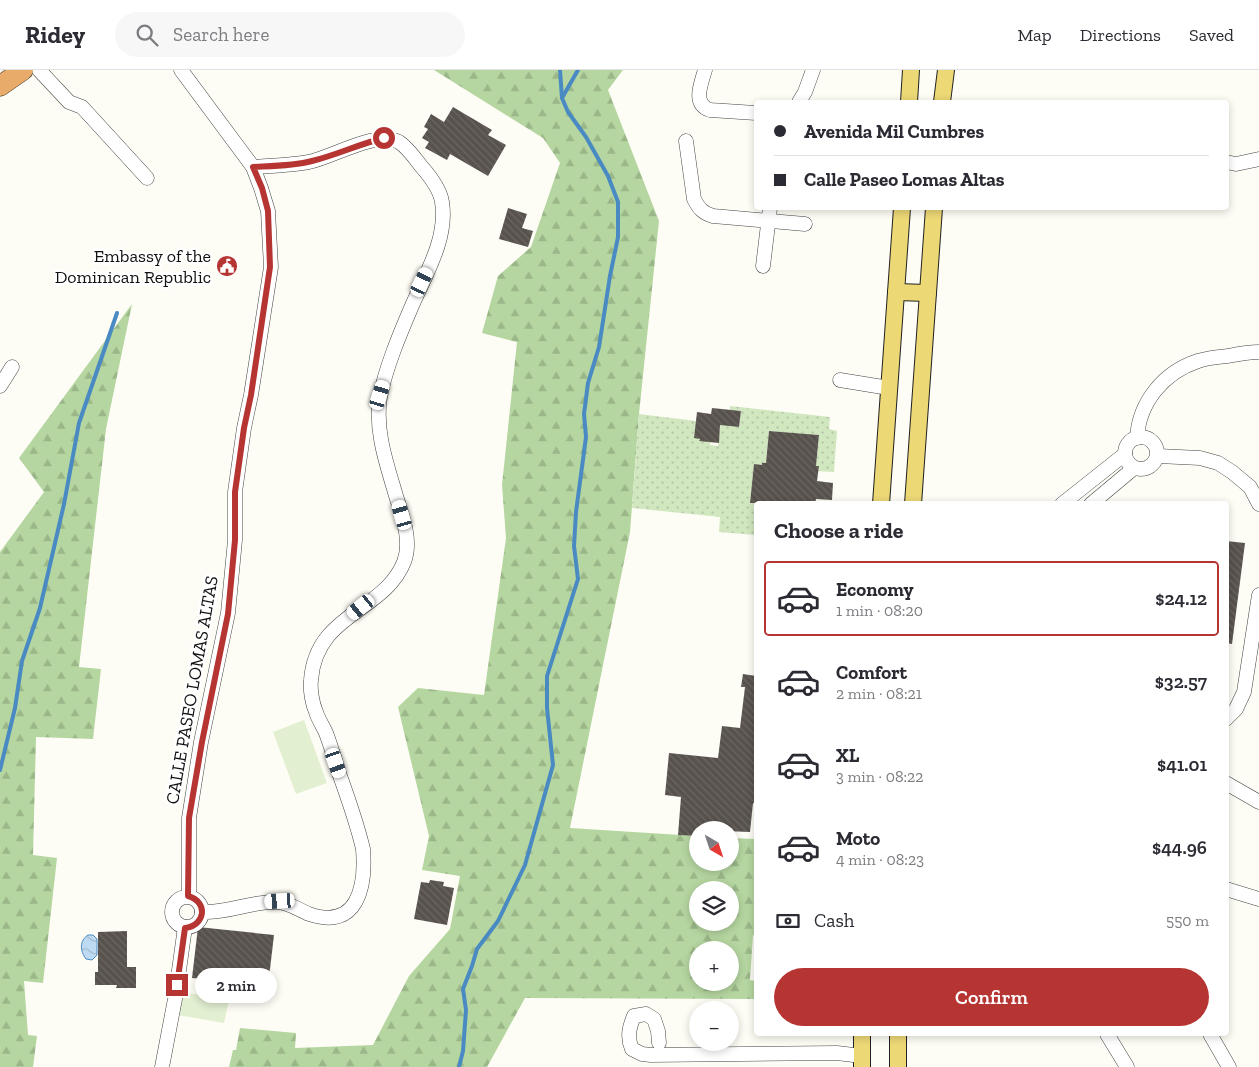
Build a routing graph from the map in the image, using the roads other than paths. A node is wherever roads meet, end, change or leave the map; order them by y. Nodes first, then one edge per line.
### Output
1 (23, 70) edge
2 (39, 70) edge
3 (181, 70) edge
4 (705, 70) edge
5 (813, 70) edge
6 (911, 70) edge
7 (946, 70) edge
8 (0, 86) edge
9 (800, 100) edge
10 (909, 100) edge
11 (942, 100) edge
12 (754, 113) edge
13 (686, 140) dead end
14 (1259, 159) edge
15 (1229, 163) edge
16 (253, 167) junction
17 (147, 178) dead end
18 (902, 210) edge
19 (934, 210) edge
20 (769, 214) edge
21 (805, 224) dead end
22 (763, 266) dead end
23 (896, 292) junction
24 (928, 293) junction
25 (1259, 352) edge
26 (12, 367) dead end
27 (840, 380) dead end
28 (0, 386) edge
29 (889, 388) junction
30 (1136, 438) junction
31 (1125, 454) junction
32 (1158, 456) junction
33 (1134, 468) junction
34 (881, 501) edge
35 (913, 501) edge
36 (1066, 501) edge
37 (1095, 501) edge
38 (1259, 504) edge
39 (1259, 595) edge
40 (1257, 625) edge
41 (1255, 647) edge
42 (1229, 716) edge
43 (1229, 785) edge
44 (1259, 802) edge
45 (1229, 890) edge
46 (188, 896) junction
47 (1259, 899) edge
48 (202, 912) junction
49 (185, 928) junction
50 (862, 1036) edge
51 (898, 1036) edge
52 (1108, 1036) edge
53 (1211, 1036) edge
54 (659, 1043) dead end
55 (862, 1062) edge
56 (162, 1067) edge
57 (896, 1067) edge
58 (1127, 1067) edge
59 (1229, 1067) edge

1 - 8 highway
2 - 17 street
3 - 16 street, CALLE PASEO LOMAS ALTAS
4 - 12 street
5 - 9 street
6 - 10 main road
7 - 11 main road
13 - 20 street
14 - 15 street
16 - 46 street, CALLE PASEO LOMAS ALTAS
16 - 48 street
18 - 23 main road
19 - 24 main road
20 - 21 street
20 - 22 street
23 - 24 main road
23 - 29 main road
24 - 35 main road
25 - 30 street
26 - 28 street
27 - 29 street
29 - 34 main road
30 - 31 street
30 - 32 street
31 - 33 street
31 - 36 street
32 - 33 street
32 - 38 street
33 - 37 street
39 - 40 street
40 - 41 street
41 - 42 street
43 - 44 street
45 - 47 street
46 - 48 street
46 - 49 street
48 - 49 street
49 - 56 street
50 - 55 main road
51 - 57 main road
52 - 58 street
53 - 59 street
54 - 55 street

